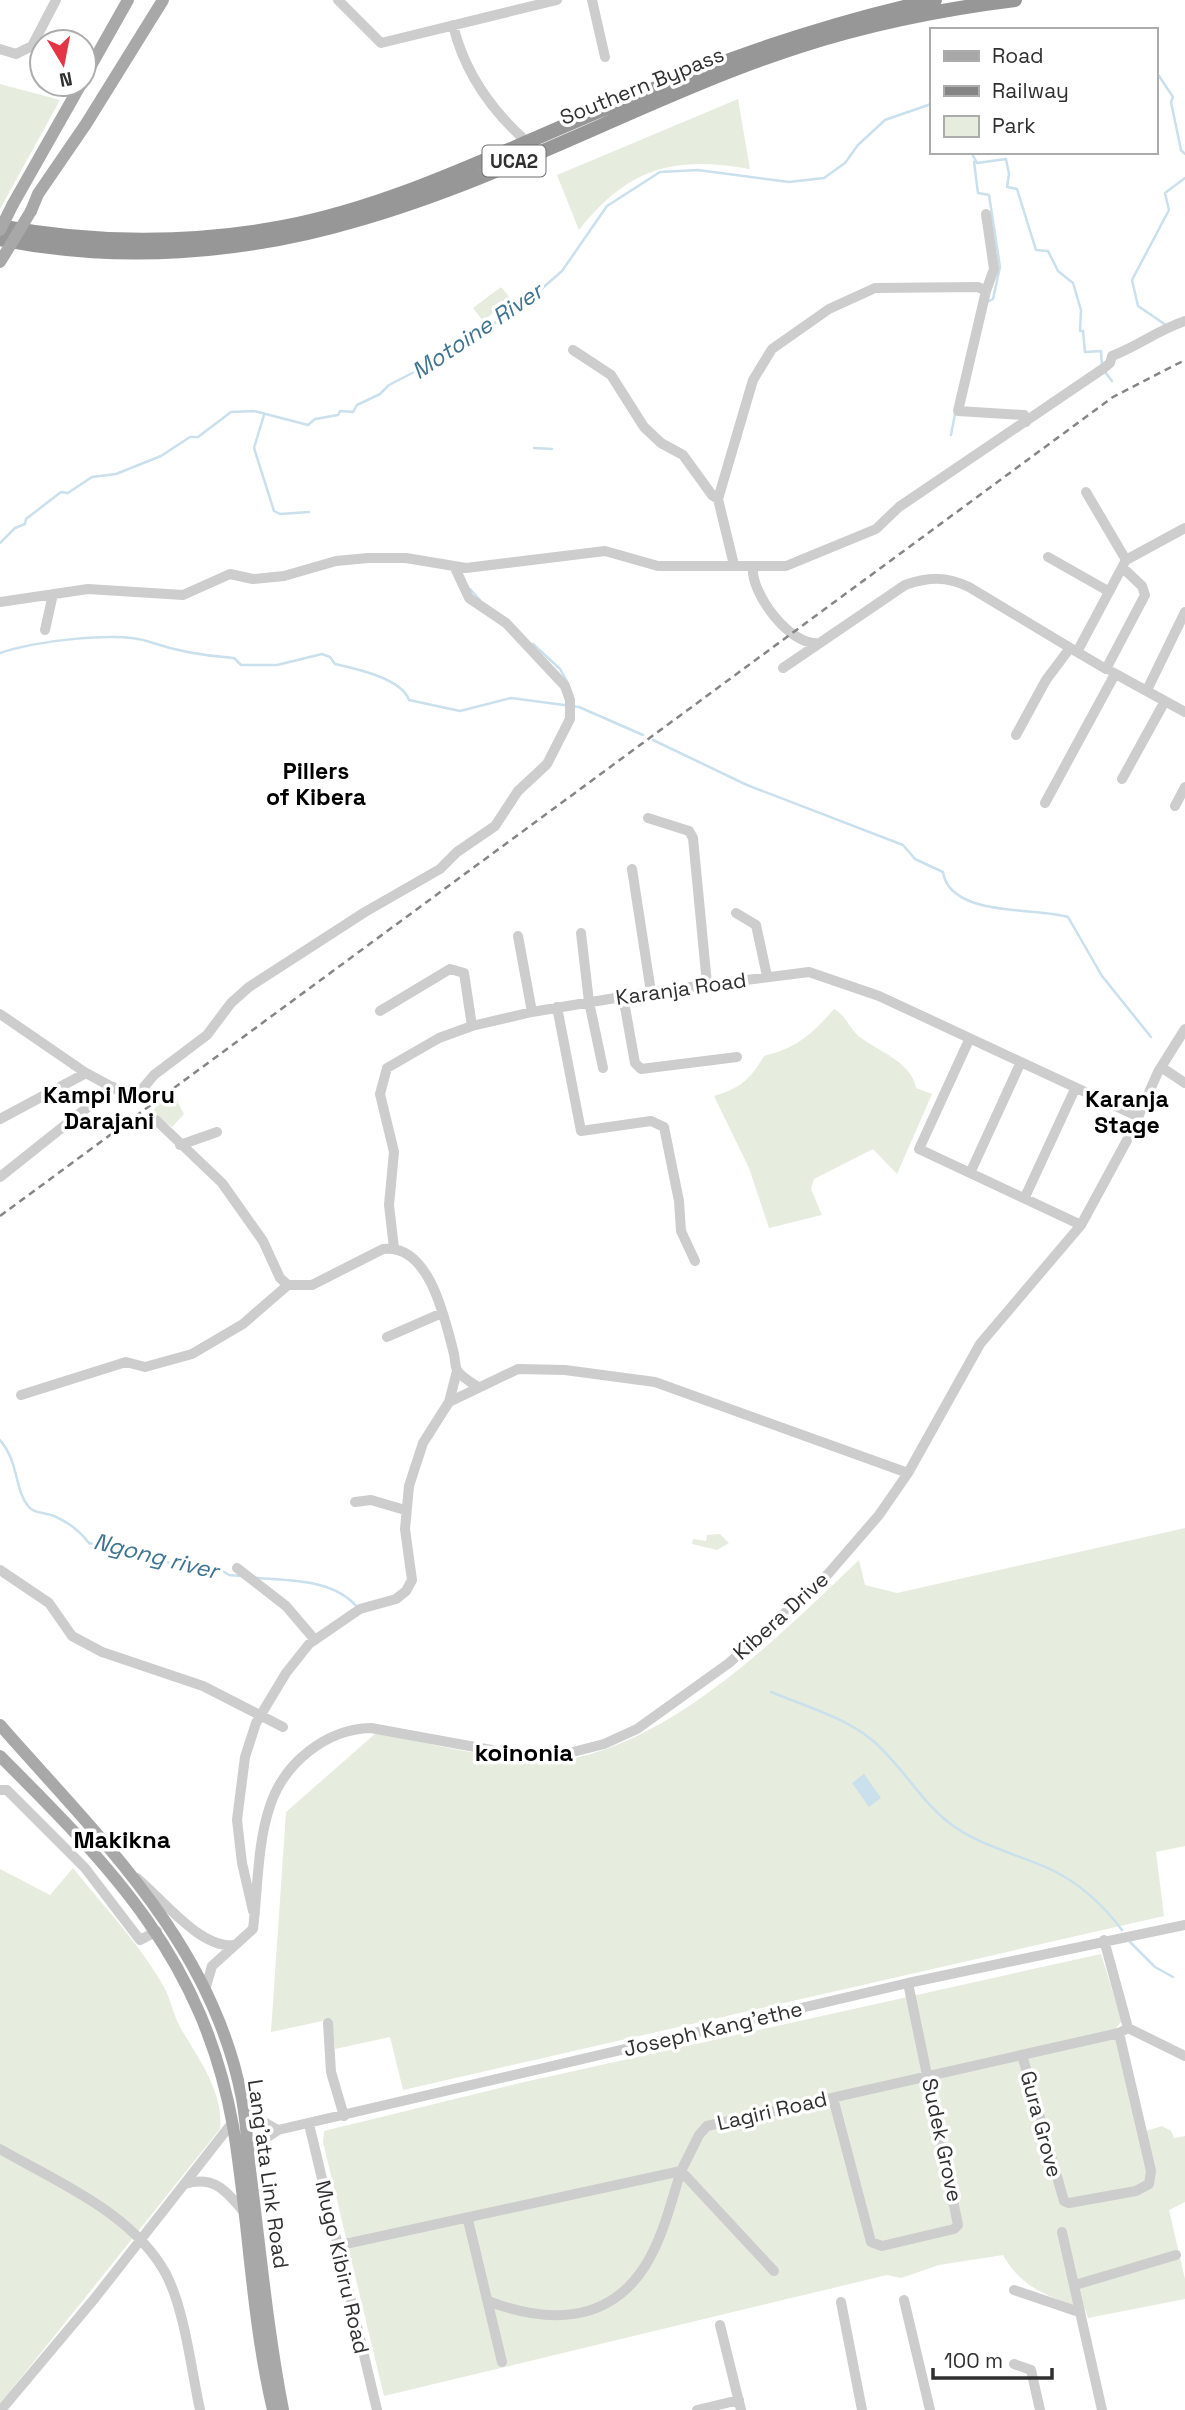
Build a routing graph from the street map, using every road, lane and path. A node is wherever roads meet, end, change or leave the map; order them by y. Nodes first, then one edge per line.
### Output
1 (56, 0) edge
2 (130, 0) edge
3 (155, 0) edge
4 (163, 0) edge
5 (338, 0) edge
6 (557, 0) edge
7 (592, 0) edge
8 (935, 0) edge
9 (1015, 0) edge
10 (453, 25) junction
11 (134, 45) junction
12 (0, 49) edge
13 (98, 54) edge
14 (605, 57) dead end
15 (73, 98) edge
16 (527, 142) junction
17 (986, 214) dead end
18 (0, 228) edge
19 (0, 239) edge
20 (0, 262) edge
21 (986, 291) junction
22 (1185, 321) edge
23 (573, 350) dead end
24 (1026, 422) junction
25 (1086, 492) dead end
26 (718, 499) junction
27 (1185, 528) edge
28 (1048, 556) dead end
29 (1125, 564) junction
30 (734, 565) junction
31 (455, 568) junction
32 (753, 568) junction
33 (1108, 591) junction
34 (53, 594) junction
35 (0, 602) edge
36 (1185, 612) edge
37 (45, 630) dead end
38 (820, 643) junction
39 (1074, 650) junction
40 (783, 668) dead end
41 (1111, 672) junction
42 (1147, 690) junction
43 (1165, 701) junction
44 (1185, 712) edge
45 (1016, 736) dead end
46 (1122, 779) dead end
47 (1185, 788) edge
48 (1045, 803) dead end
49 (1175, 806) dead end
50 (648, 818) dead end
51 (632, 869) dead end
52 (736, 913) dead end
53 (581, 933) dead end
54 (518, 936) dead end
55 (767, 976) junction
56 (707, 984) junction
57 (651, 992) junction
58 (623, 996) junction
59 (589, 1002) junction
60 (557, 1007) junction
61 (380, 1011) dead end
62 (532, 1012) junction
63 (0, 1014) edge
64 (472, 1026) junction
65 (1185, 1029) edge
66 (969, 1040) junction
67 (737, 1057) dead end
68 (1020, 1063) junction
69 (1161, 1067) junction
70 (603, 1068) dead end
71 (86, 1073) junction
72 (1185, 1083) edge
73 (113, 1087) junction
74 (1075, 1089) junction
75 (1139, 1117) junction
76 (0, 1119) edge
77 (156, 1120) dead end
78 (217, 1132) dead end
79 (180, 1144) junction
80 (971, 1171) junction
81 (0, 1177) edge
82 (1026, 1197) junction
83 (1081, 1225) junction
84 (394, 1248) junction
85 (695, 1261) dead end
86 (288, 1285) junction
87 (442, 1313) junction
88 (387, 1337) dead end
89 (457, 1371) junction
90 (478, 1387) junction
91 (21, 1395) dead end
92 (449, 1402) junction
93 (908, 1473) junction
94 (355, 1502) dead end
95 (405, 1510) junction
96 (0, 1570) edge
97 (240, 1570) dead end
98 (315, 1640) junction
99 (260, 1716) junction
100 (0, 1725) edge
101 (284, 1727) dead end
102 (0, 1756) edge
103 (0, 1790) edge
104 (135, 1876) junction
105 (254, 1924) junction
106 (1185, 1925) edge
107 (158, 1931) junction
108 (1104, 1941) junction
109 (233, 1944) junction
110 (908, 1983) junction
111 (205, 1990) junction
112 (328, 2023) dead end
113 (1124, 2030) junction
114 (1022, 2055) junction
115 (1185, 2056) edge
116 (928, 2077) junction
117 (833, 2098) junction
118 (344, 2116) junction
119 (240, 2118) junction
120 (309, 2124) junction
121 (278, 2130) junction
122 (0, 2149) edge
123 (248, 2150) junction
124 (681, 2171) junction
125 (184, 2184) junction
126 (243, 2212) junction
127 (468, 2220) junction
128 (257, 2221) junction
129 (1062, 2232) dead end
130 (139, 2239) junction
131 (337, 2246) junction
132 (1176, 2255) dead end
133 (774, 2271) dead end
134 (1075, 2285) junction
135 (1014, 2290) dead end
136 (904, 2300) dead end
137 (488, 2301) junction
138 (841, 2302) dead end
139 (1079, 2312) junction
140 (720, 2325) dead end
141 (502, 2362) dead end
142 (1014, 2364) dead end
143 (4, 2397) edge
144 (740, 2405) edge
145 (1, 2410) edge
146 (200, 2410) edge
147 (273, 2410) edge
148 (283, 2410) edge
149 (377, 2410) edge
150 (697, 2410) edge
151 (862, 2410) edge
152 (930, 2410) edge
153 (1040, 2410) edge
154 (1102, 2410) edge

1 - 12 street
2 - 13 main road
3 - 11 main road
4 - 11 main road
5 - 10 street
6 - 10 street
7 - 14 street
8 - 16 highway, Southern Bypass / UCA2
9 - 19 highway, Southern Bypass / UCA2
10 - 16 street
11 - 20 main road, bridge
15 - 18 main road, bridge
16 - 18 highway, Southern Bypass / UCA2
17 - 21 street
21 - 24 street
21 - 26 street
22 - 24 street
23 - 26 street
24 - 32 street
25 - 29 street
26 - 30 street
27 - 29 street
28 - 33 street
29 - 33 street
29 - 41 street
30 - 31 street
30 - 32 street
31 - 34 street
31 - 73 street
32 - 38 street
33 - 39 street
34 - 35 street
34 - 37 street
36 - 42 street
38 - 39 street
38 - 40 street
39 - 41 street
39 - 45 street
41 - 42 street
41 - 48 street
42 - 43 street
43 - 44 street
43 - 46 street
47 - 49 street
50 - 56 street
51 - 57 street
52 - 55 street
53 - 59 street
54 - 62 street
55 - 56 street, Karanja Road
55 - 66 street, Karanja Road
56 - 57 street, Karanja Road
57 - 58 street, Karanja Road
58 - 59 street, Karanja Road
58 - 67 street
59 - 60 street, Karanja Road
59 - 70 street
60 - 62 street, Karanja Road
60 - 85 street
61 - 64 street
62 - 64 street, Karanja Road
63 - 71 street
64 - 84 street, Karanja Road
65 - 69 street, Kibera Drive
66 - 68 street, Karanja Road
66 - 80 street
68 - 74 street, Karanja Road
68 - 80 street
69 - 72 street
69 - 75 street, Kibera Drive
71 - 73 street
71 - 76 street
73 - 81 street
74 - 75 street, Karanja Road
74 - 82 street
75 - 83 street, Kibera Drive
77 - 79 street
78 - 79 street
79 - 86 street
80 - 82 street
82 - 83 street
83 - 93 street, Kibera Drive
84 - 86 street
84 - 87 street
86 - 91 street
87 - 88 street
87 - 89 street
89 - 90 street
89 - 92 street
90 - 92 street
90 - 93 street
92 - 95 street
93 - 105 street, Kibera Drive
94 - 95 street
95 - 98 street
96 - 99 street
97 - 98 street
98 - 99 street
99 - 101 street
99 - 105 street
100 - 104 main road, Lang'ata Link Road
102 - 107 main road, Lang'ata Link Road
103 - 107 street
104 - 109 street
104 - 111 main road, Lang'ata Link Road
105 - 109 street
106 - 108 street, Joseph Kang'ethe
107 - 119 main road, Lang'ata Link Road
108 - 110 street, Joseph Kang'ethe
108 - 113 street
109 - 111 street
110 - 116 street, Sudek Grove
110 - 118 street, Joseph Kang'ethe
111 - 119 main road, Lang'ata Link Road
112 - 118 street
113 - 114 street, Lagiri Road
113 - 114 street, Gura Grove
113 - 115 street
114 - 116 street, Lagiri Road
116 - 117 street, Lagiri Road
116 - 117 street, Sudek Grove
117 - 124 street, Lagiri Road
118 - 120 street, Joseph Kang'ethe
119 - 121 street
119 - 123 main road, Lang'ata Link Road
119 - 125 street
119 - 126 main road, Lang'ata Link Road
120 - 121 street, Joseph Kang'ethe
120 - 131 street, Mugo Kibiru Road
121 - 123 street, Joseph Kang'ethe
122 - 130 street
123 - 128 main road, Lang'ata Link Road
124 - 127 street
124 - 133 street
124 - 137 street, Lagiri Road
125 - 126 street
125 - 130 street
126 - 128 street
126 - 147 main road, Lang'ata Link Road
127 - 131 street
127 - 137 street
128 - 148 main road, Lang'ata Link Road
129 - 134 street
130 - 143 street
130 - 146 street
131 - 149 street, Mugo Kibiru Road
132 - 134 street
134 - 139 street
135 - 139 street
136 - 152 street
137 - 141 street
138 - 151 street
139 - 154 street
140 - 144 street
142 - 153 street
143 - 145 street
144 - 150 street

